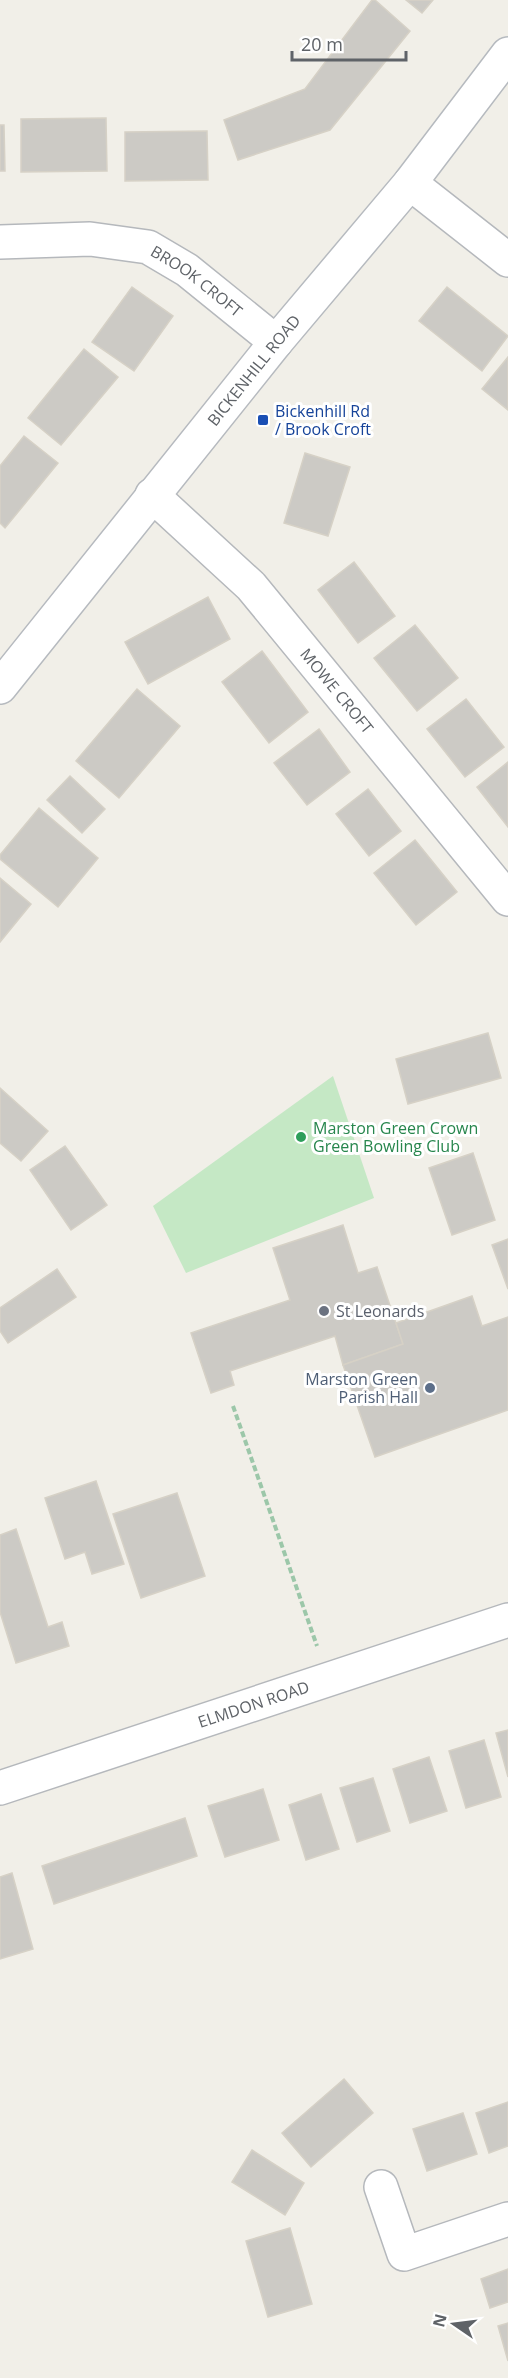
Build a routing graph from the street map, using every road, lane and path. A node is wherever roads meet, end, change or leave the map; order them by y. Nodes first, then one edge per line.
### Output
1 (508, 54) edge
2 (410, 183) junction
3 (0, 242) edge
4 (508, 260) edge
5 (276, 342) junction
6 (152, 495) junction
7 (0, 687) edge
8 (508, 899) edge
9 (233, 1406) dead end
10 (508, 1620) edge
11 (328, 1679) junction
12 (0, 1788) edge
13 (381, 2187) dead end
14 (508, 2218) edge

1 - 2 street, BICKENHILL ROAD
2 - 4 street
2 - 5 street, BICKENHILL ROAD
3 - 5 street, BROOK CROFT
5 - 6 street, BICKENHILL ROAD
6 - 7 street, BICKENHILL ROAD
6 - 8 street, MOWE CROFT
9 - 11 path
10 - 11 street, ELMDON ROAD
11 - 12 street, ELMDON ROAD
13 - 14 street

